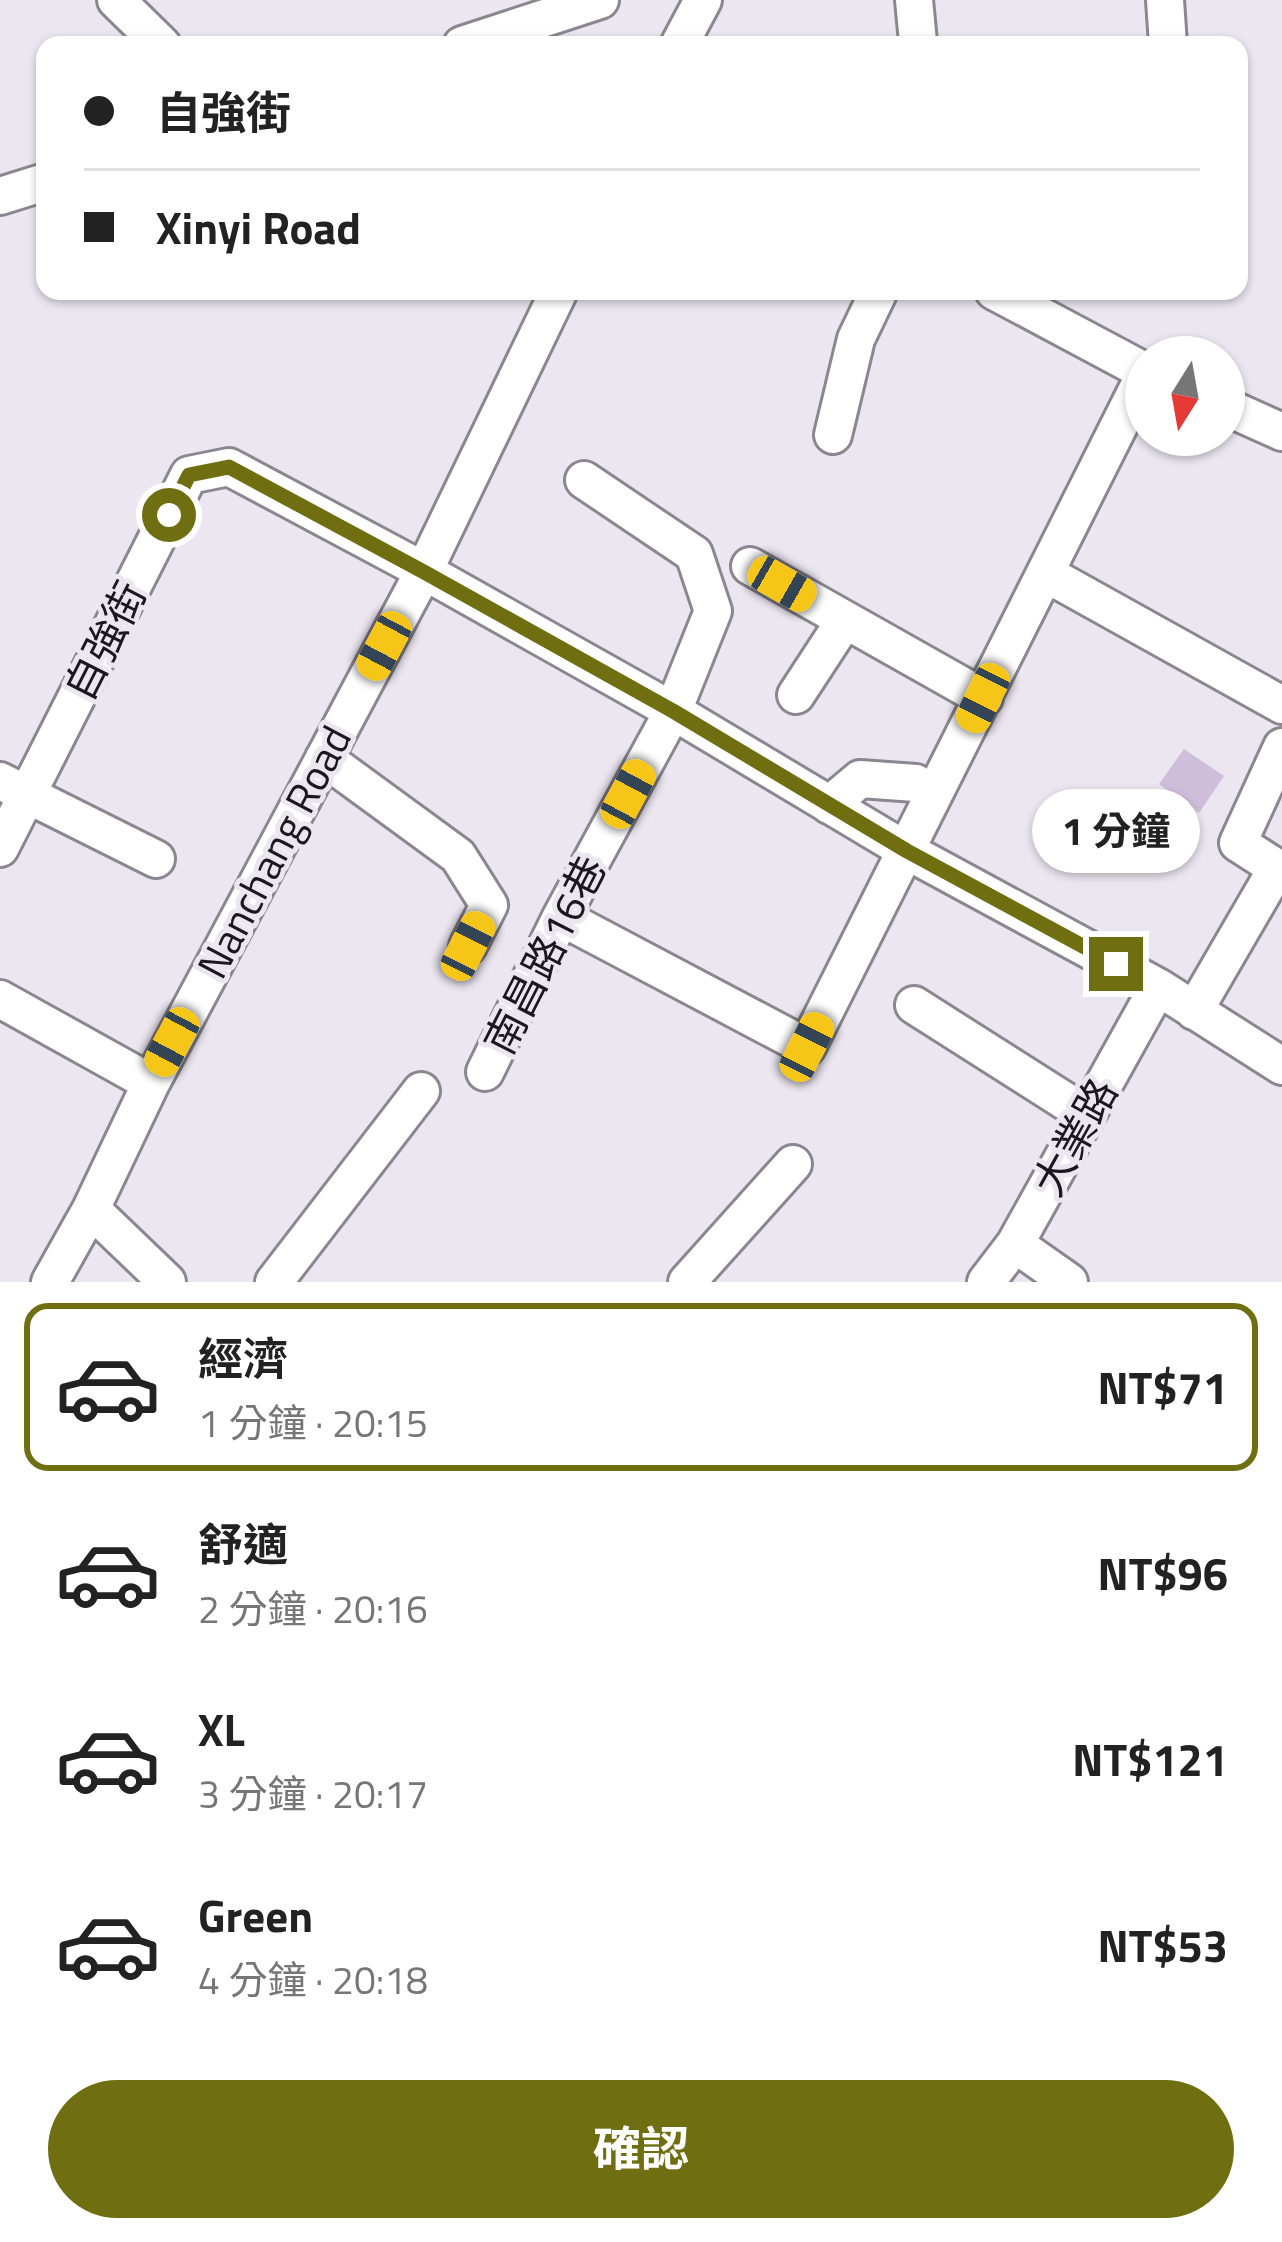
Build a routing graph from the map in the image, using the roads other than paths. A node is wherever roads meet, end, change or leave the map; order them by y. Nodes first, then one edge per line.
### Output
1 (116, 0) edge
2 (703, 0) edge
3 (914, 0) edge
4 (1165, 0) edge
5 (589, 2) edge
6 (153, 36) edge
7 (489, 36) edge
8 (685, 36) edge
9 (917, 36) edge
10 (1167, 36) edge
11 (36, 185) edge
12 (0, 196) edge
13 (555, 300) edge
14 (875, 300) edge
15 (1011, 300) edge
16 (1125, 361) edge
17 (1125, 414) edge
18 (1245, 415) edge
19 (1282, 432) edge
20 (833, 435) dead end
21 (584, 480) dead end
22 (750, 566) dead end
23 (424, 572) junction
24 (1045, 573) junction
25 (845, 620) junction
26 (796, 695) dead end
27 (983, 698) junction
28 (1282, 705) edge
29 (673, 711) junction
30 (1282, 747) edge
31 (324, 758) junction
32 (916, 782) dead end
33 (14, 788) edge
34 (829, 805) junction
35 (0, 848) edge
36 (907, 851) junction
37 (156, 859) dead end
38 (561, 917) junction
39 (468, 946) dead end
40 (1158, 987) junction
41 (0, 999) edge
42 (914, 1005) dead end
43 (1194, 1011) junction
44 (1282, 1066) edge
45 (485, 1072) dead end
46 (151, 1083) junction
47 (421, 1091) dead end
48 (1087, 1115) junction
49 (794, 1164) dead end
50 (91, 1209) junction
51 (1015, 1244) junction
52 (50, 1282) edge
53 (167, 1282) edge
54 (274, 1282) edge
55 (687, 1282) edge
56 (986, 1282) edge
57 (1069, 1282) edge

1 - 6 street
2 - 8 street
3 - 9 street
4 - 10 street
5 - 7 street
11 - 12 street
13 - 23 street, Nanchang Road
14 - 20 street
15 - 16 street
17 - 24 street
18 - 19 street
21 - 29 street, 南昌路16巷
22 - 25 street
23 - 29 street
23 - 31 street, Nanchang Road
23 - 33 street, 自強街
24 - 27 street
24 - 28 street
25 - 26 street
25 - 27 street
27 - 36 street
29 - 34 street
29 - 38 street, 南昌路16巷
30 - 43 street
31 - 39 street
31 - 46 street, Nanchang Road
32 - 34 street
33 - 35 street, 自強街
33 - 37 street
34 - 36 street
36 - 38 street
36 - 40 street
38 - 45 street, 南昌路16巷
40 - 43 street
40 - 48 street, 大業路
41 - 46 street
42 - 48 street
43 - 44 street
46 - 50 street, Nanchang Road
47 - 54 street
48 - 51 street, 大業路
49 - 55 street
50 - 52 street, Nanchang Road
50 - 53 street
51 - 56 street, 大業路
51 - 57 street

